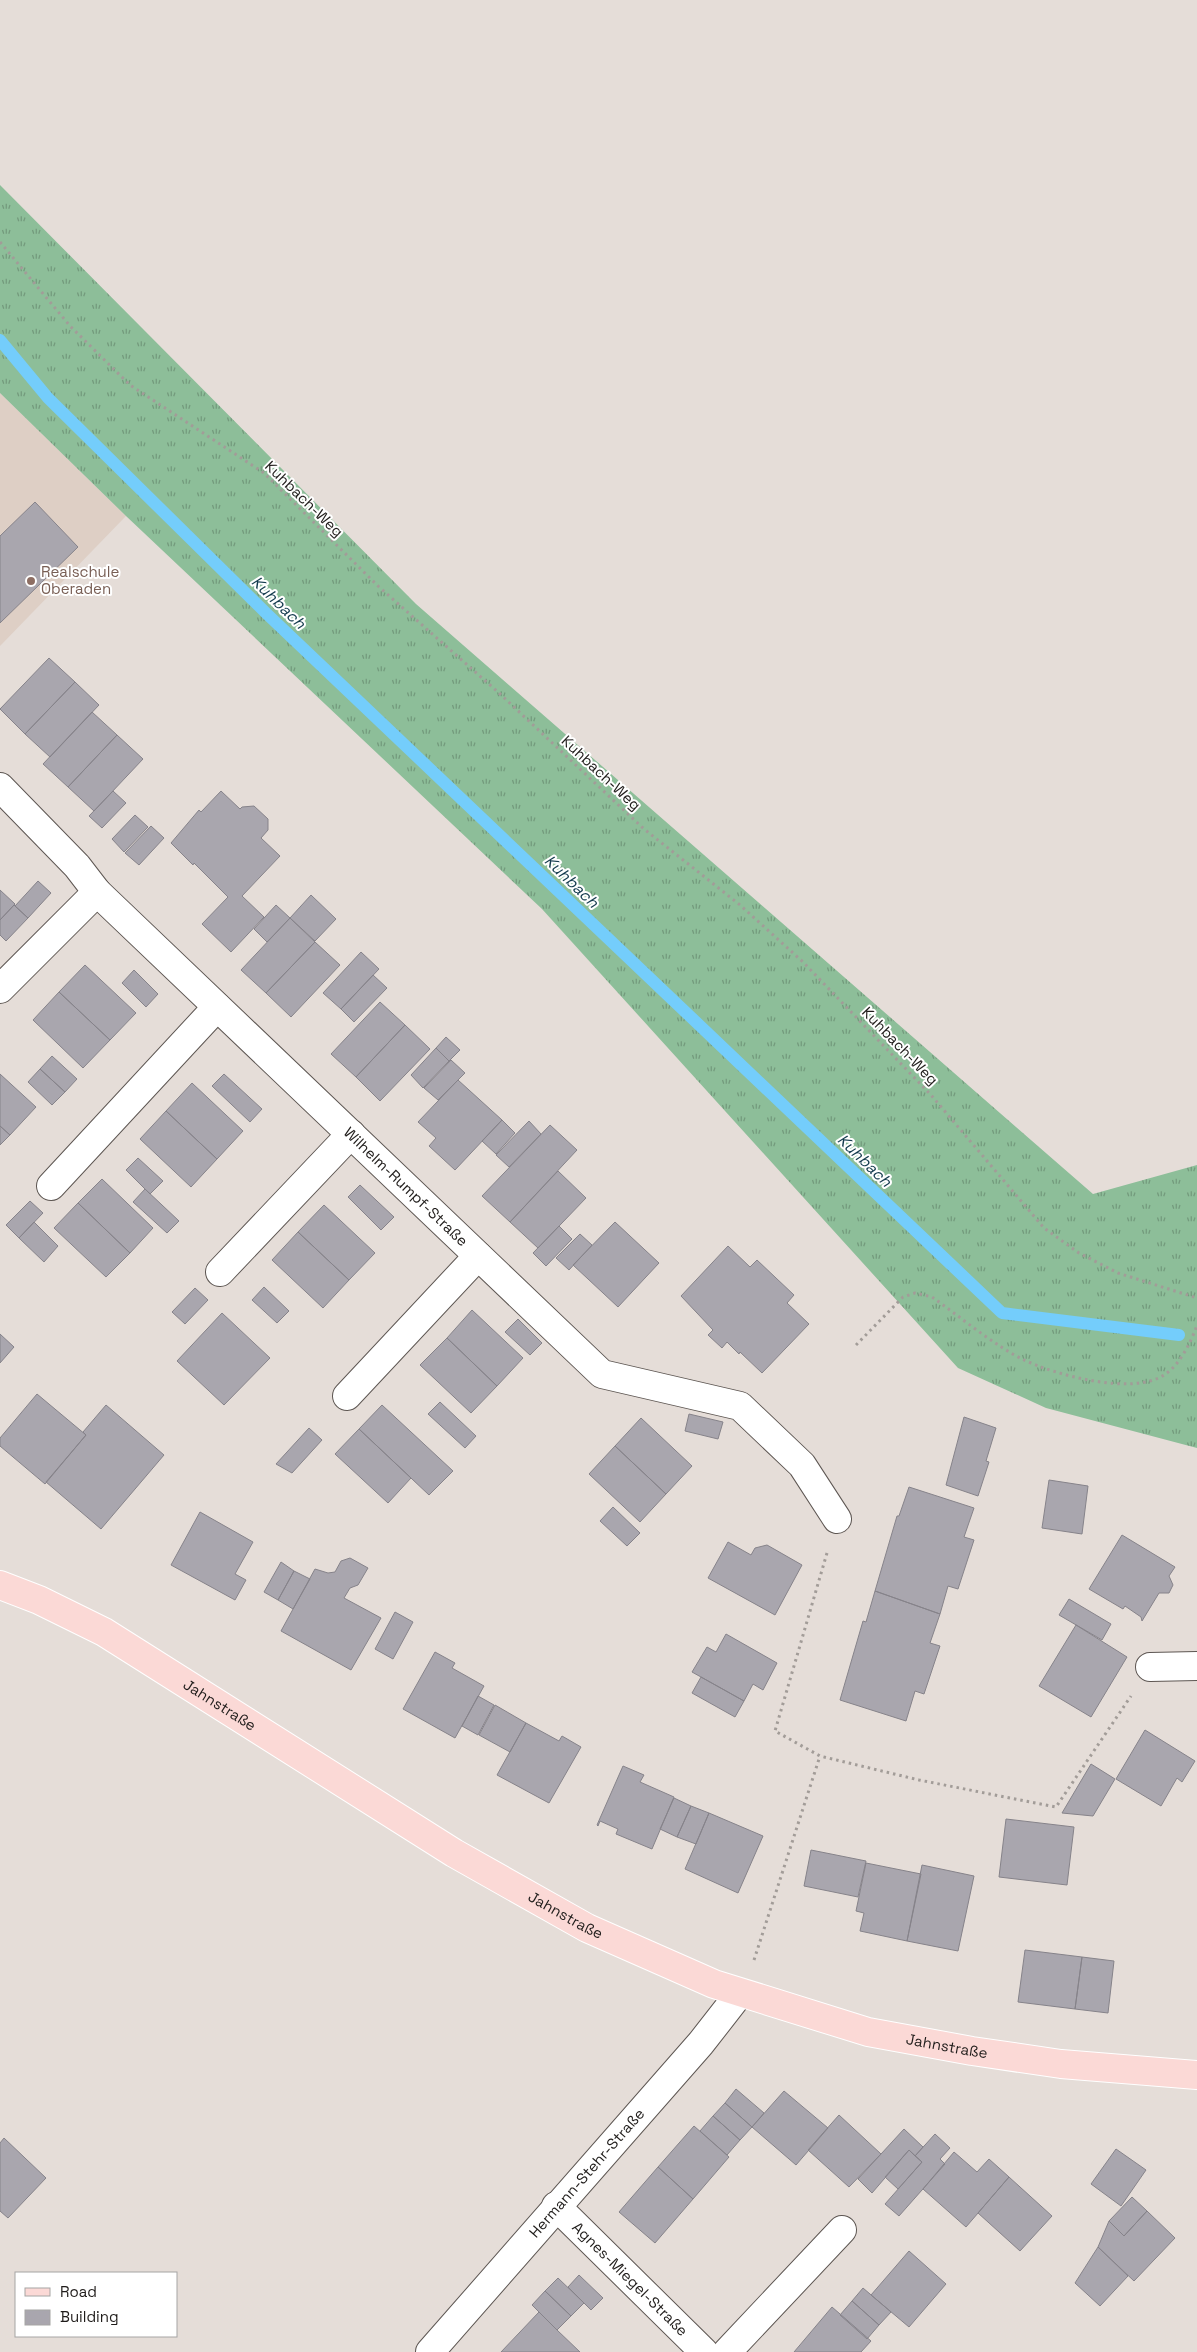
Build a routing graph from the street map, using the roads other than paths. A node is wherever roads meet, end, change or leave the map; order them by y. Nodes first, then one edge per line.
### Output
1 (0, 787) edge
2 (97, 892) junction
3 (0, 989) edge
4 (218, 1007) junction
5 (351, 1134) junction
6 (52, 1186) dead end
7 (478, 1256) junction
8 (220, 1272) dead end
9 (347, 1396) dead end
10 (837, 1519) road end
11 (0, 1585) edge
12 (1197, 1666) edge
13 (1150, 1667) road end
14 (740, 1992) junction
15 (1197, 2075) edge
16 (556, 2206) junction
17 (842, 2230) dead end
18 (430, 2352) edge
19 (704, 2352) edge
20 (727, 2352) edge

1 - 2 street, Wilhelm-Rumpf-Straße
2 - 3 street
2 - 4 street, Wilhelm-Rumpf-Straße
4 - 5 street, Wilhelm-Rumpf-Straße
4 - 6 street
5 - 7 street, Wilhelm-Rumpf-Straße
5 - 8 street
7 - 9 street
7 - 10 street, Wilhelm-Rumpf-Straße
11 - 14 main road, Jahnstraße
12 - 13 street
14 - 15 main road, Jahnstraße
14 - 16 street, Hermann-Stehr-Straße
16 - 18 street, Hermann-Stehr-Straße
16 - 19 street, Agnes-Miegel-Straße
17 - 20 street

